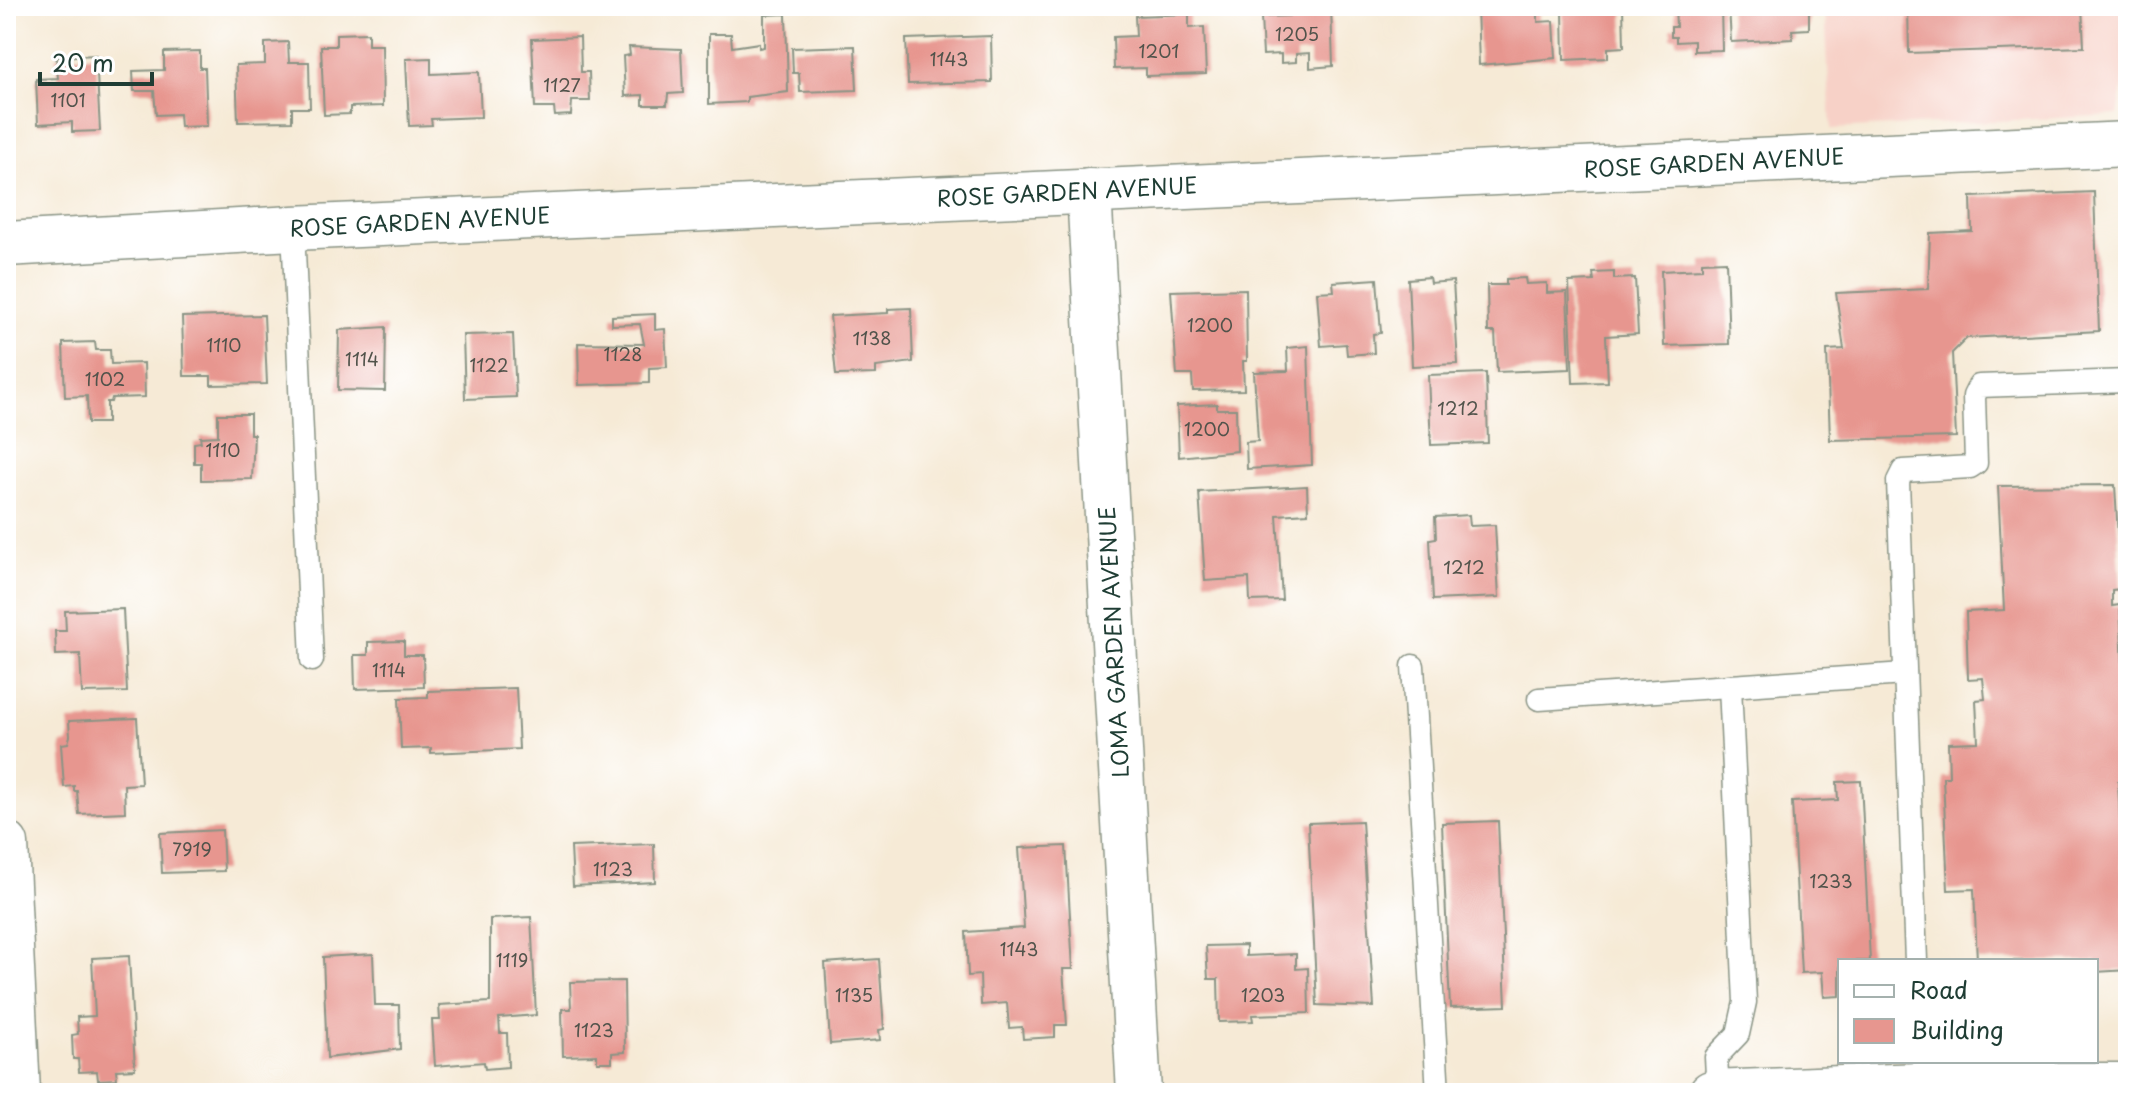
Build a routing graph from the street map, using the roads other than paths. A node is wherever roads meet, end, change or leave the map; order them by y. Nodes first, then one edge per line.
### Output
1 (2128, 144) edge
2 (1089, 191) junction
3 (293, 228) junction
4 (6, 244) edge
5 (2128, 381) edge
6 (312, 660) dead end
7 (1413, 666) dead end
8 (1905, 674) junction
9 (1730, 686) junction
10 (1539, 699) dead end
11 (6, 844) edge
12 (1916, 959) edge
13 (1920, 1073) edge
14 (2128, 1085) edge
15 (18, 1093) edge
16 (1139, 1093) edge
17 (1438, 1093) edge
18 (1711, 1093) edge
19 (1718, 1093) edge

1 - 2 street, ROSE GARDEN AVENUE
2 - 3 street, ROSE GARDEN AVENUE
2 - 16 street, LOMA GARDEN AVENUE
3 - 4 street, ROSE GARDEN AVENUE
3 - 6 lane
5 - 8 lane
7 - 17 lane
8 - 9 lane
8 - 12 lane
9 - 10 lane
9 - 19 lane
11 - 15 street
13 - 14 street
13 - 19 street
18 - 19 street

